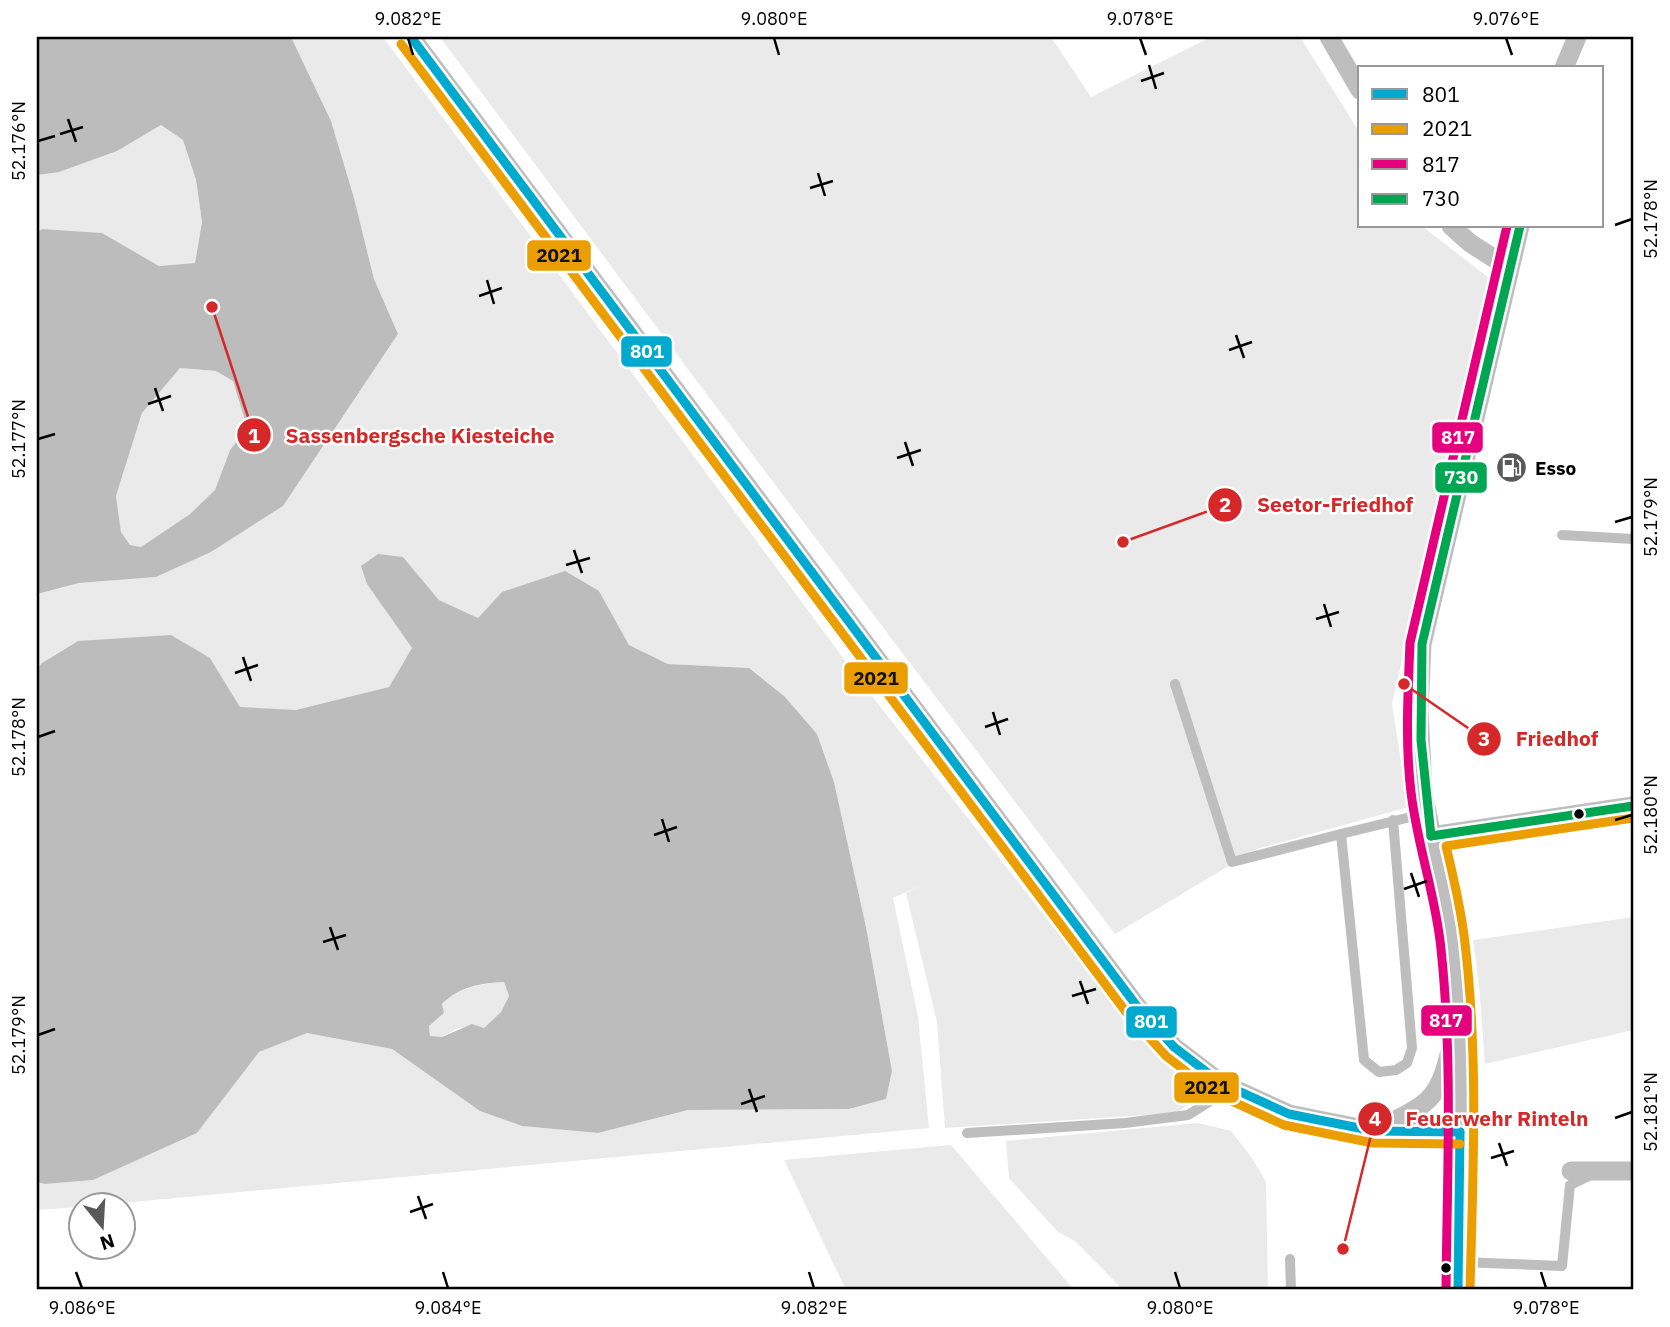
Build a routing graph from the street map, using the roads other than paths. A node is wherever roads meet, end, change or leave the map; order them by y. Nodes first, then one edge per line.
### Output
1 (411, 37) edge
2 (1329, 37) edge
3 (1577, 37) edge
4 (1565, 66) edge
5 (1358, 87) edge
6 (1453, 228) edge
7 (1519, 228) edge
8 (1509, 268) junction
9 (1562, 536) dead end
10 (1633, 539) edge
11 (1175, 684) dead end
12 (1633, 806) edge
13 (1427, 813) junction
14 (1393, 820) junction
15 (1341, 834) junction
16 (1431, 836) junction
17 (1458, 1014) junction
18 (1221, 1083) junction
19 (1374, 1131) junction
20 (1460, 1132) junction
21 (967, 1133) dead end
22 (1571, 1171) dead end
23 (1598, 1171) junction
24 (1633, 1171) edge
25 (1290, 1259) dead end
26 (1458, 1262) junction
27 (1291, 1290) edge
28 (1458, 1290) edge

1 - 18 street
2 - 5 street
3 - 4 street
6 - 8 street
7 - 8 street
8 - 13 street
9 - 10 lane
11 - 15 lane
12 - 16 street
13 - 14 lane
13 - 16 street
14 - 15 lane
14 - 15 lane
16 - 17 street
17 - 19 street
17 - 20 street
18 - 19 street
18 - 21 lane
19 - 20 street
20 - 26 street
22 - 23 street
23 - 24 street
23 - 26 lane
25 - 27 lane
26 - 28 street

